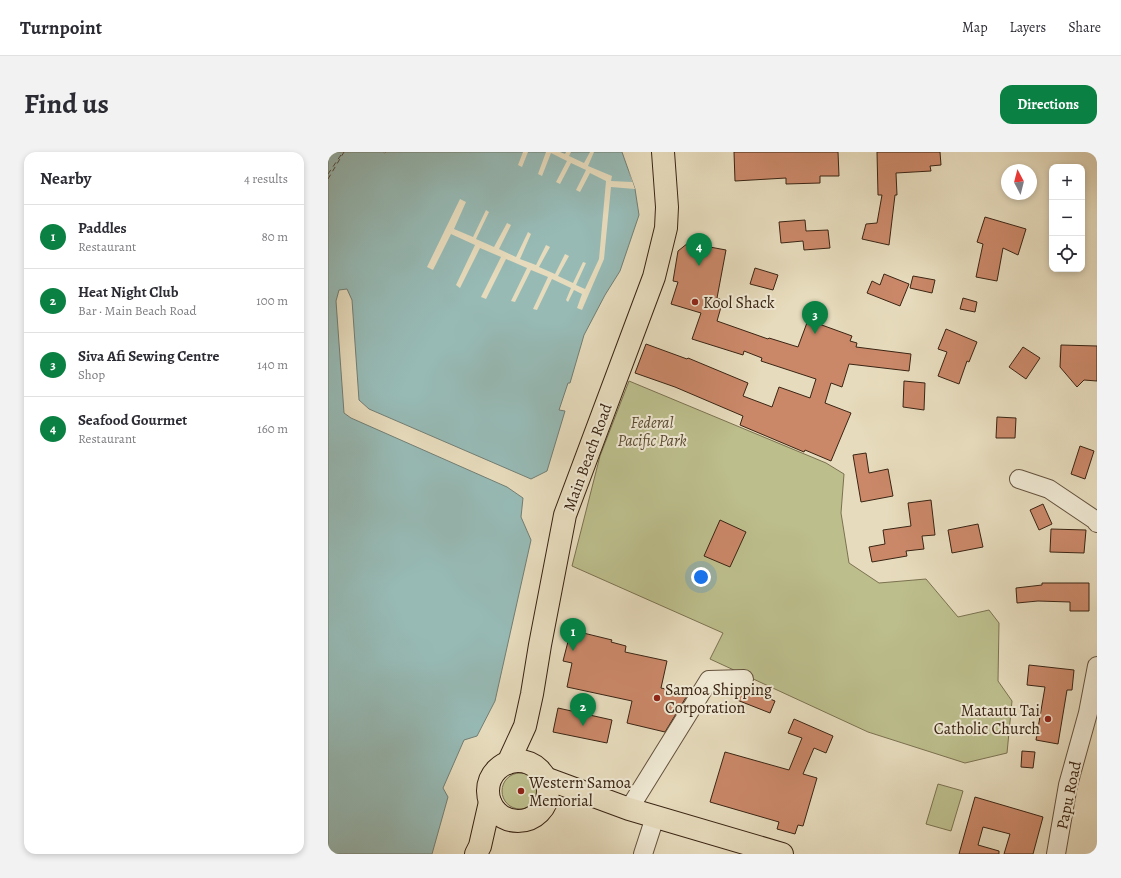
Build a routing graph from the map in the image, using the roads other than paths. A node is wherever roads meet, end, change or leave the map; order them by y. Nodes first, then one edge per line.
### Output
1 (663, 152) edge
2 (1019, 479) dead end
3 (1097, 523) edge
4 (1097, 666) edge
5 (744, 679) dead end
6 (1092, 714) edge
7 (525, 726) junction
8 (508, 763) junction
9 (539, 771) junction
10 (490, 802) junction
11 (546, 802) junction
12 (629, 809) junction
13 (655, 817) junction
14 (508, 819) junction
15 (478, 850) edge
16 (643, 854) edge
17 (782, 854) edge
18 (1056, 854) edge

1 - 7 main road, Main Beach Road
2 - 3 street
4 - 6 street, Papu Road
5 - 12 street
6 - 18 street, Papu Road
7 - 8 main road, Main Beach Road
7 - 9 main road
8 - 9 main road
8 - 10 main road
9 - 11 main road
9 - 12 main road
10 - 14 main road
10 - 15 main road
11 - 12 main road
11 - 14 main road
12 - 13 main road
13 - 16 street
13 - 17 main road
14 - 15 main road

